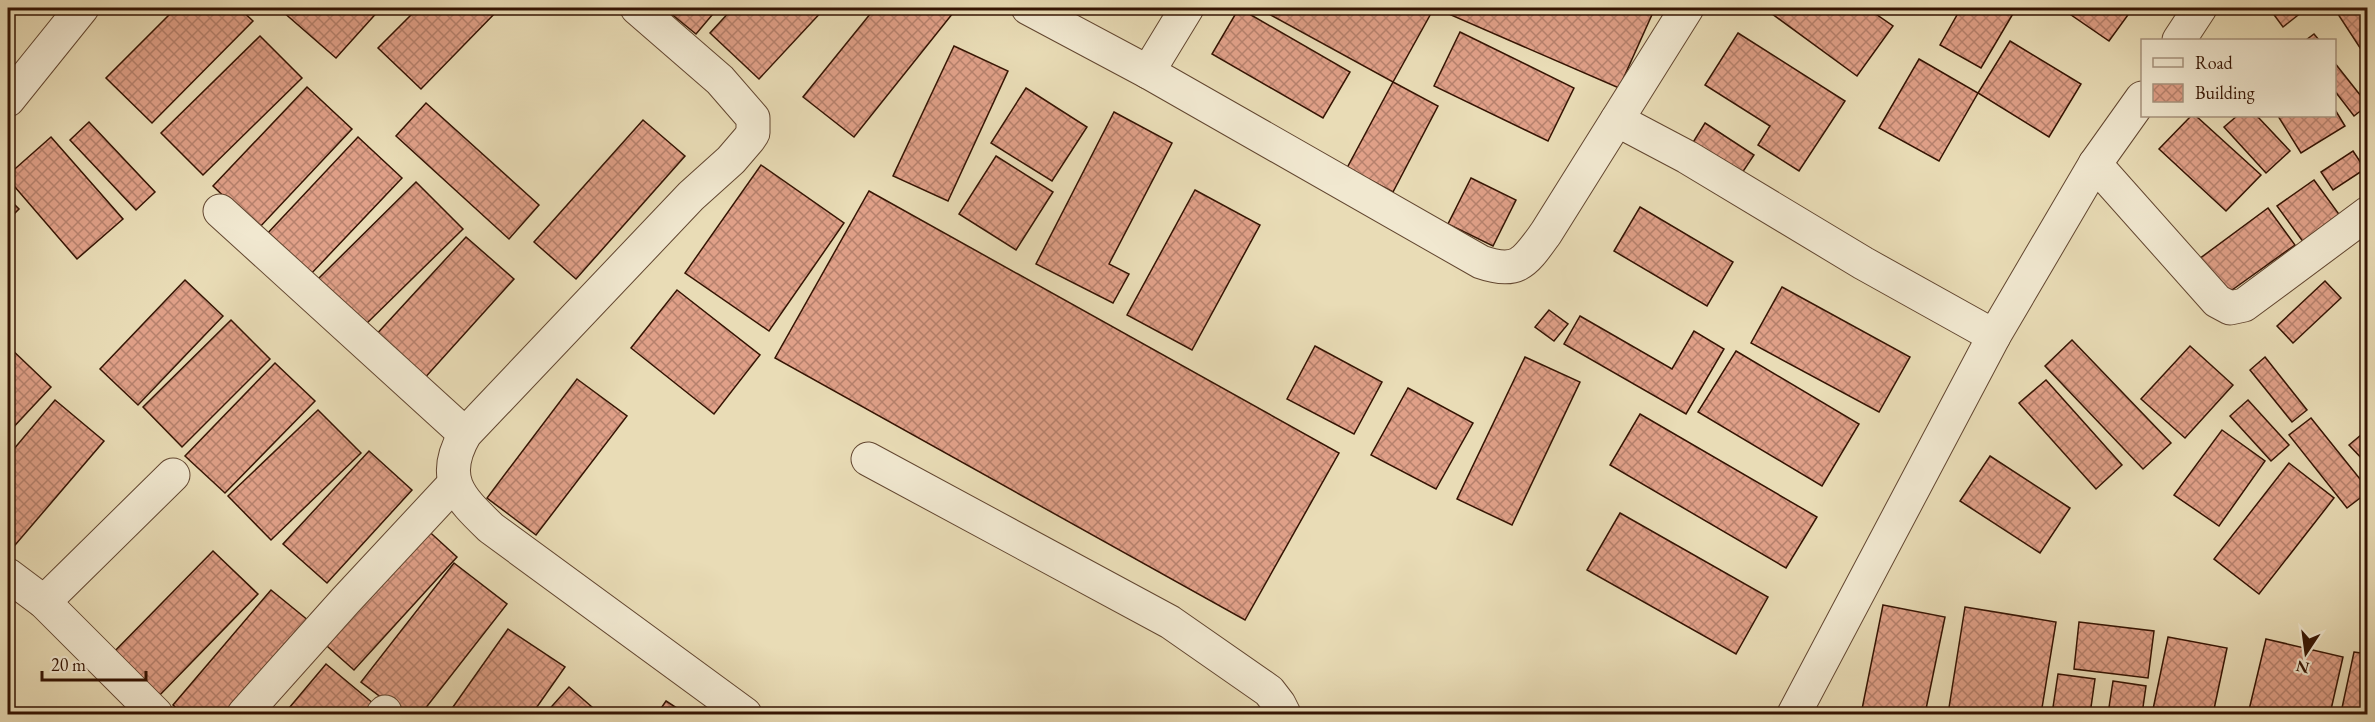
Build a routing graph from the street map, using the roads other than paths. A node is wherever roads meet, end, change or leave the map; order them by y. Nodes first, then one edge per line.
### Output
1 (82, 8) edge
2 (637, 8) edge
3 (1028, 8) edge
4 (1187, 8) edge
5 (1687, 8) edge
6 (2199, 8) edge
7 (2180, 39) edge
8 (1148, 72) junction
9 (2141, 99) edge
10 (8, 100) edge
11 (1617, 120) junction
12 (2095, 164) junction
13 (220, 212) dead end
14 (2367, 213) edge
15 (1994, 336) junction
16 (465, 434) junction
17 (868, 459) dead end
18 (173, 475) dead end
19 (454, 484) junction
20 (8, 575) edge
21 (44, 602) junction
22 (156, 714) edge
23 (244, 714) edge
24 (745, 714) edge
25 (1284, 714) edge
26 (1794, 714) edge

1 - 10 street
2 - 16 street
3 - 8 street
4 - 8 street
5 - 11 street
6 - 7 street
8 - 11 street
9 - 12 street
11 - 15 street
12 - 14 street
12 - 15 street
13 - 16 street
15 - 26 street
16 - 19 street
17 - 25 street
18 - 21 street
19 - 23 street
19 - 24 street
20 - 21 street
21 - 22 street

